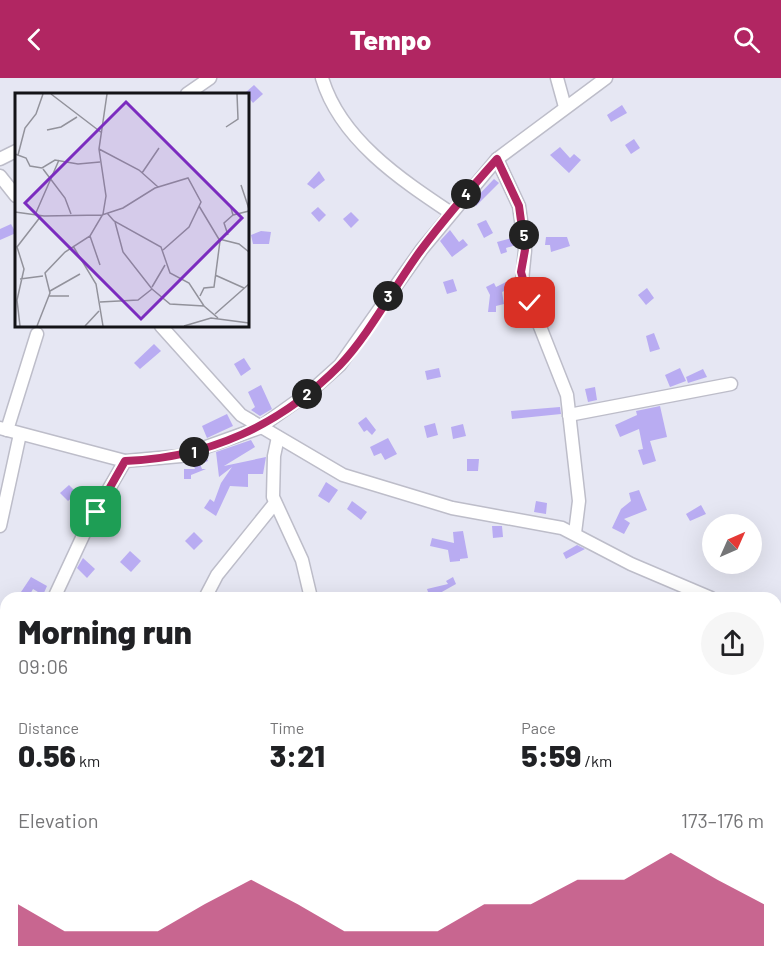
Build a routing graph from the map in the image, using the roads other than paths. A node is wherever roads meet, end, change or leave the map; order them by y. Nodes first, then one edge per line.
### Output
1 (188, 78) edge
2 (210, 78) edge
3 (322, 78) edge
4 (557, 78) edge
5 (606, 78) edge
6 (187, 93) edge
7 (188, 93) edge
8 (566, 107) junction
9 (15, 152) edge
10 (0, 159) edge
11 (497, 159) junction
12 (0, 176) edge
13 (0, 195) edge
14 (15, 195) edge
15 (451, 213) junction
16 (162, 327) edge
17 (37, 334) dead end
18 (731, 384) dead end
19 (568, 415) junction
20 (259, 428) junction
21 (3, 429) edge
22 (20, 434) junction
23 (278, 437) junction
24 (125, 461) junction
25 (274, 503) junction
26 (0, 526) edge
27 (575, 533) junction
28 (57, 592) edge
29 (208, 592) edge
30 (310, 592) edge
31 (697, 592) edge

1 - 6 street
2 - 7 street
3 - 15 street
4 - 8 street
5 - 8 street
8 - 11 street
9 - 10 street
11 - 15 street
11 - 19 street
12 - 14 street
13 - 14 street
15 - 20 street
16 - 20 street
17 - 21 street
18 - 19 street
19 - 27 street
20 - 23 street
20 - 24 street
21 - 22 street
22 - 24 street
22 - 26 street
23 - 25 street
23 - 27 street
24 - 28 street
25 - 29 street
25 - 30 street
27 - 31 street

